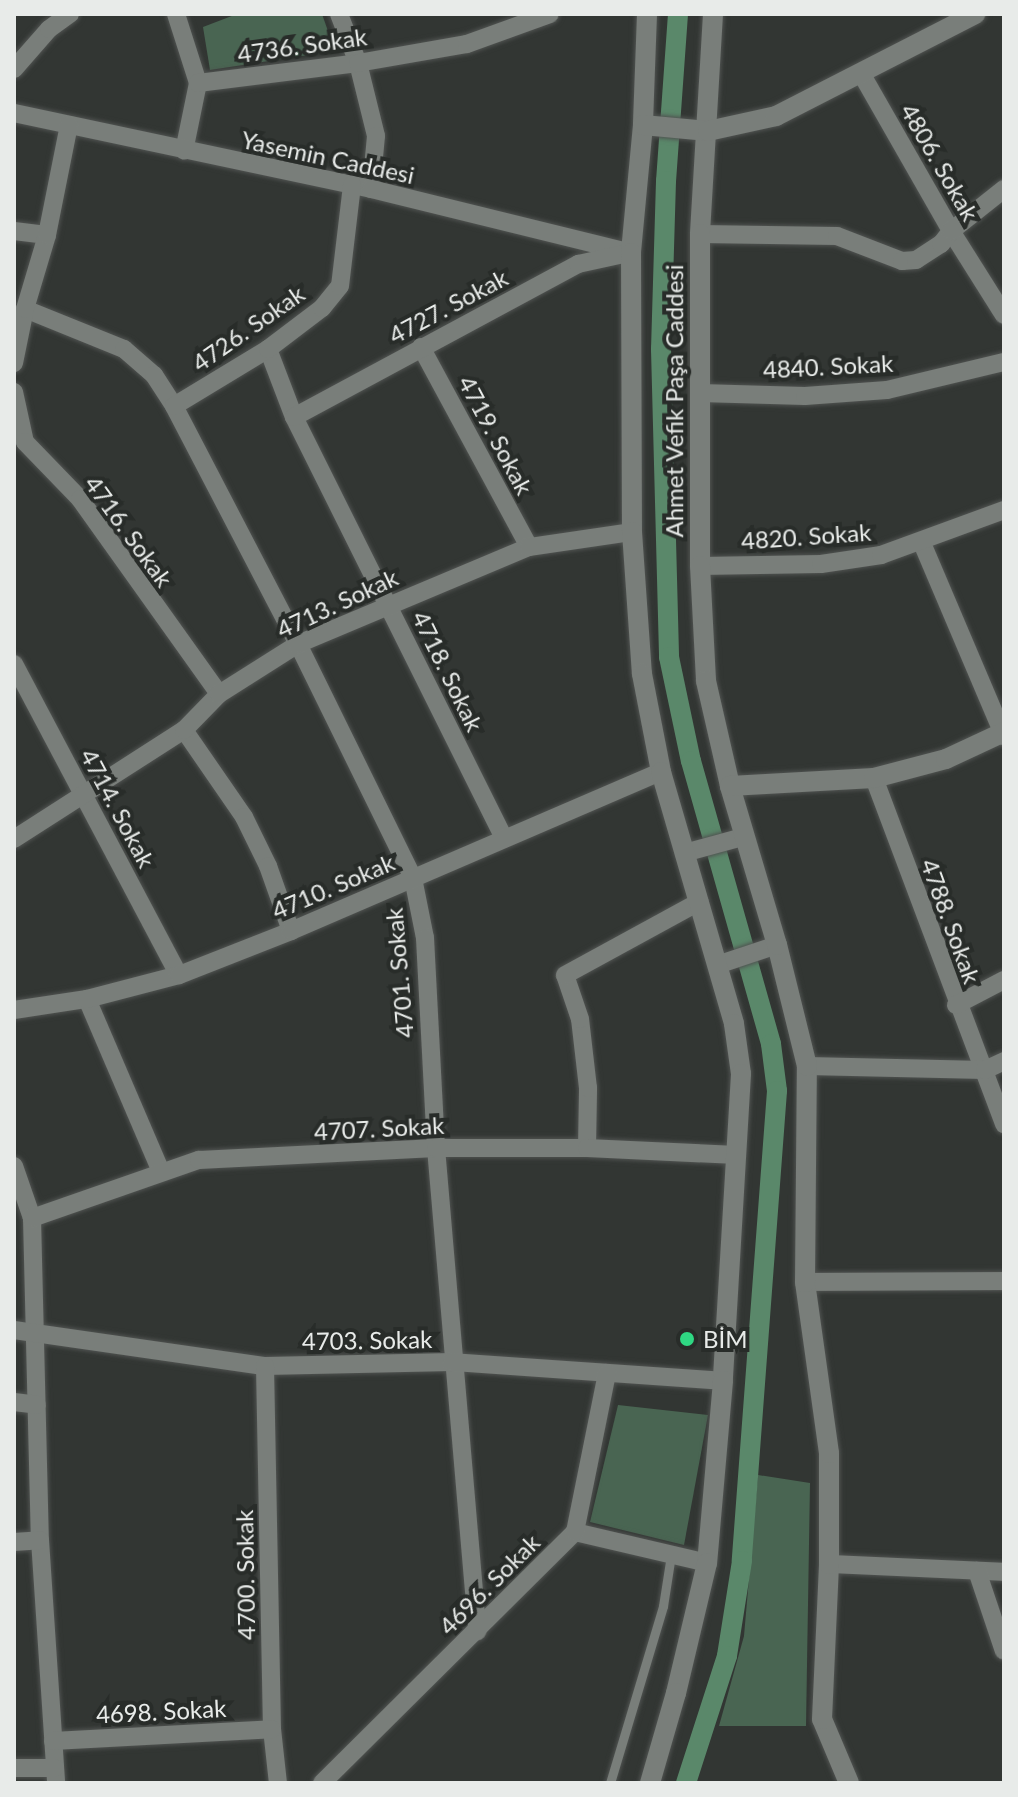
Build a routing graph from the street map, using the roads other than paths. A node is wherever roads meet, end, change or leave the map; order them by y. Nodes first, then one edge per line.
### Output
1 (70, 14) edge
2 (176, 14) edge
3 (339, 14) edge
4 (550, 14) edge
5 (647, 14) edge
6 (713, 14) edge
7 (975, 14) edge
8 (358, 63) junction
9 (14, 69) edge
10 (861, 73) junction
11 (198, 83) junction
12 (14, 113) edge
13 (69, 125) junction
14 (647, 126) junction
15 (703, 131) junction
16 (184, 151) junction
17 (352, 185) junction
18 (371, 189) junction
19 (1004, 189) edge
20 (14, 231) edge
21 (951, 231) junction
22 (700, 234) junction
23 (47, 235) junction
24 (631, 253) junction
25 (25, 309) junction
26 (1004, 315) edge
27 (421, 347) junction
28 (268, 349) junction
29 (1004, 362) edge
30 (14, 363) edge
31 (14, 392) edge
32 (700, 393) junction
33 (174, 406) junction
34 (294, 417) junction
35 (20, 447) edge
36 (1004, 510) edge
37 (632, 532) junction
38 (922, 543) junction
39 (529, 547) junction
40 (700, 566) junction
41 (388, 604) junction
42 (298, 644) junction
43 (14, 664) edge
44 (219, 694) junction
45 (184, 730) junction
46 (1004, 733) edge
47 (661, 772) junction
48 (874, 778) junction
49 (730, 786) junction
50 (84, 795) junction
51 (14, 839) edge
52 (504, 839) junction
53 (734, 840) junction
54 (692, 851) junction
55 (413, 878) junction
56 (699, 902) junction
57 (291, 931) junction
58 (777, 945) junction
59 (726, 962) junction
60 (179, 975) junction
61 (1004, 980) edge
62 (87, 999) junction
63 (956, 1005) junction
64 (14, 1010) edge
65 (1004, 1061) edge
66 (807, 1066) junction
67 (985, 1070) junction
68 (1004, 1124) edge
69 (436, 1148) junction
70 (587, 1148) junction
71 (737, 1155) junction
72 (14, 1166) edge
73 (161, 1172) junction
74 (32, 1218) junction
75 (1004, 1281) edge
76 (805, 1282) junction
77 (14, 1330) edge
78 (35, 1331) junction
79 (452, 1362) junction
80 (265, 1366) junction
81 (607, 1373) junction
82 (723, 1381) junction
83 (14, 1402) edge
84 (37, 1405) junction
85 (575, 1532) junction
86 (40, 1540) junction
87 (14, 1542) edge
88 (671, 1554) junction
89 (707, 1563) junction
90 (829, 1564) junction
91 (977, 1571) junction
92 (1004, 1572) edge
93 (477, 1631) junction
94 (1004, 1651) edge
95 (272, 1729) junction
96 (53, 1741) junction
97 (14, 1768) edge
98 (55, 1776) edge
99 (278, 1783) edge
100 (322, 1783) edge
101 (610, 1783) edge
102 (650, 1783) edge
103 (849, 1783) edge

1 - 9 street
2 - 11 street
3 - 8 street
4 - 8 street, 4736. Sokak
5 - 14 street
6 - 15 street, Ahmet Vefik Paşa Caddesi
7 - 10 street
8 - 11 street, 4736. Sokak
8 - 18 street
10 - 15 street
10 - 21 street, 4806. Sokak
11 - 16 street
12 - 13 street, Yasemin Caddesi
13 - 16 street, Yasemin Caddesi
13 - 23 street
14 - 15 street
14 - 24 street
15 - 22 street, Ahmet Vefik Paşa Caddesi
16 - 17 street, Yasemin Caddesi
17 - 18 street, Yasemin Caddesi
17 - 28 street, 4726. Sokak
18 - 24 street, Yasemin Caddesi
19 - 21 street
20 - 23 street
21 - 22 street
21 - 26 street, 4806. Sokak
22 - 32 street, Ahmet Vefik Paşa Caddesi
23 - 25 street
24 - 27 street, 4727. Sokak
24 - 37 street
25 - 30 street
25 - 33 street, 4701. Sokak
27 - 34 street, 4727. Sokak
27 - 39 street, 4719. Sokak
28 - 33 street, 4726. Sokak
28 - 34 street, 4718. Sokak
29 - 32 street, 4840. Sokak
31 - 35 street, 4716. Sokak
32 - 40 street, Ahmet Vefik Paşa Caddesi
33 - 42 street, 4701. Sokak
34 - 41 street, 4718. Sokak
35 - 44 street, 4716. Sokak
36 - 38 street, 4820. Sokak
37 - 39 street, 4713. Sokak
37 - 47 street
38 - 40 street, 4820. Sokak
38 - 46 street
39 - 41 street, 4713. Sokak
40 - 49 street, Ahmet Vefik Paşa Caddesi
41 - 42 street, 4713. Sokak
41 - 52 street, 4718. Sokak
42 - 44 street, 4713. Sokak
42 - 55 street, 4701. Sokak
43 - 50 street, 4714. Sokak
44 - 45 street, 4713. Sokak
45 - 50 street, 4713. Sokak
45 - 57 street
46 - 48 street
47 - 52 street, 4710. Sokak
47 - 54 street
48 - 49 street
48 - 63 street, 4788. Sokak
49 - 53 street, Ahmet Vefik Paşa Caddesi
50 - 51 street, 4713. Sokak
50 - 60 street, 4714. Sokak
52 - 55 street, 4710. Sokak
53 - 54 street
53 - 58 street, Ahmet Vefik Paşa Caddesi
54 - 56 street
55 - 57 street, 4710. Sokak
55 - 69 street, 4701. Sokak
56 - 59 street
56 - 70 street
57 - 60 street, 4710. Sokak
58 - 59 street
58 - 66 street, Ahmet Vefik Paşa Caddesi
59 - 71 street
60 - 62 street, 4710. Sokak
61 - 63 street
62 - 64 street, 4710. Sokak
62 - 73 street
63 - 67 street, 4788. Sokak
65 - 67 street
66 - 67 street
66 - 76 street, Ahmet Vefik Paşa Caddesi
67 - 68 street, 4788. Sokak
69 - 70 street, 4707. Sokak
69 - 73 street, 4707. Sokak
69 - 79 street, 4701. Sokak
70 - 71 street, 4707. Sokak
71 - 82 street
72 - 74 street
73 - 74 street, 4707. Sokak
74 - 78 street
75 - 76 street
76 - 90 street, Ahmet Vefik Paşa Caddesi
77 - 78 street, 4703. Sokak
78 - 80 street, 4703. Sokak
78 - 84 street
79 - 80 street, 4703. Sokak
79 - 81 street, 4703. Sokak
79 - 93 street, 4701. Sokak
80 - 95 street, 4700. Sokak
81 - 82 street, 4703. Sokak
81 - 85 street, 4696. Sokak
82 - 89 street
83 - 84 street
84 - 86 street
85 - 88 street
85 - 93 street, 4696. Sokak
86 - 87 street
86 - 96 street
88 - 89 street
88 - 101 lane
89 - 102 street
90 - 91 street
90 - 103 street, Ahmet Vefik Paşa Caddesi
91 - 92 street
91 - 94 street
93 - 100 street, 4696. Sokak
95 - 96 street, 4698. Sokak
95 - 99 street, 4700. Sokak
96 - 98 street
97 - 98 street

